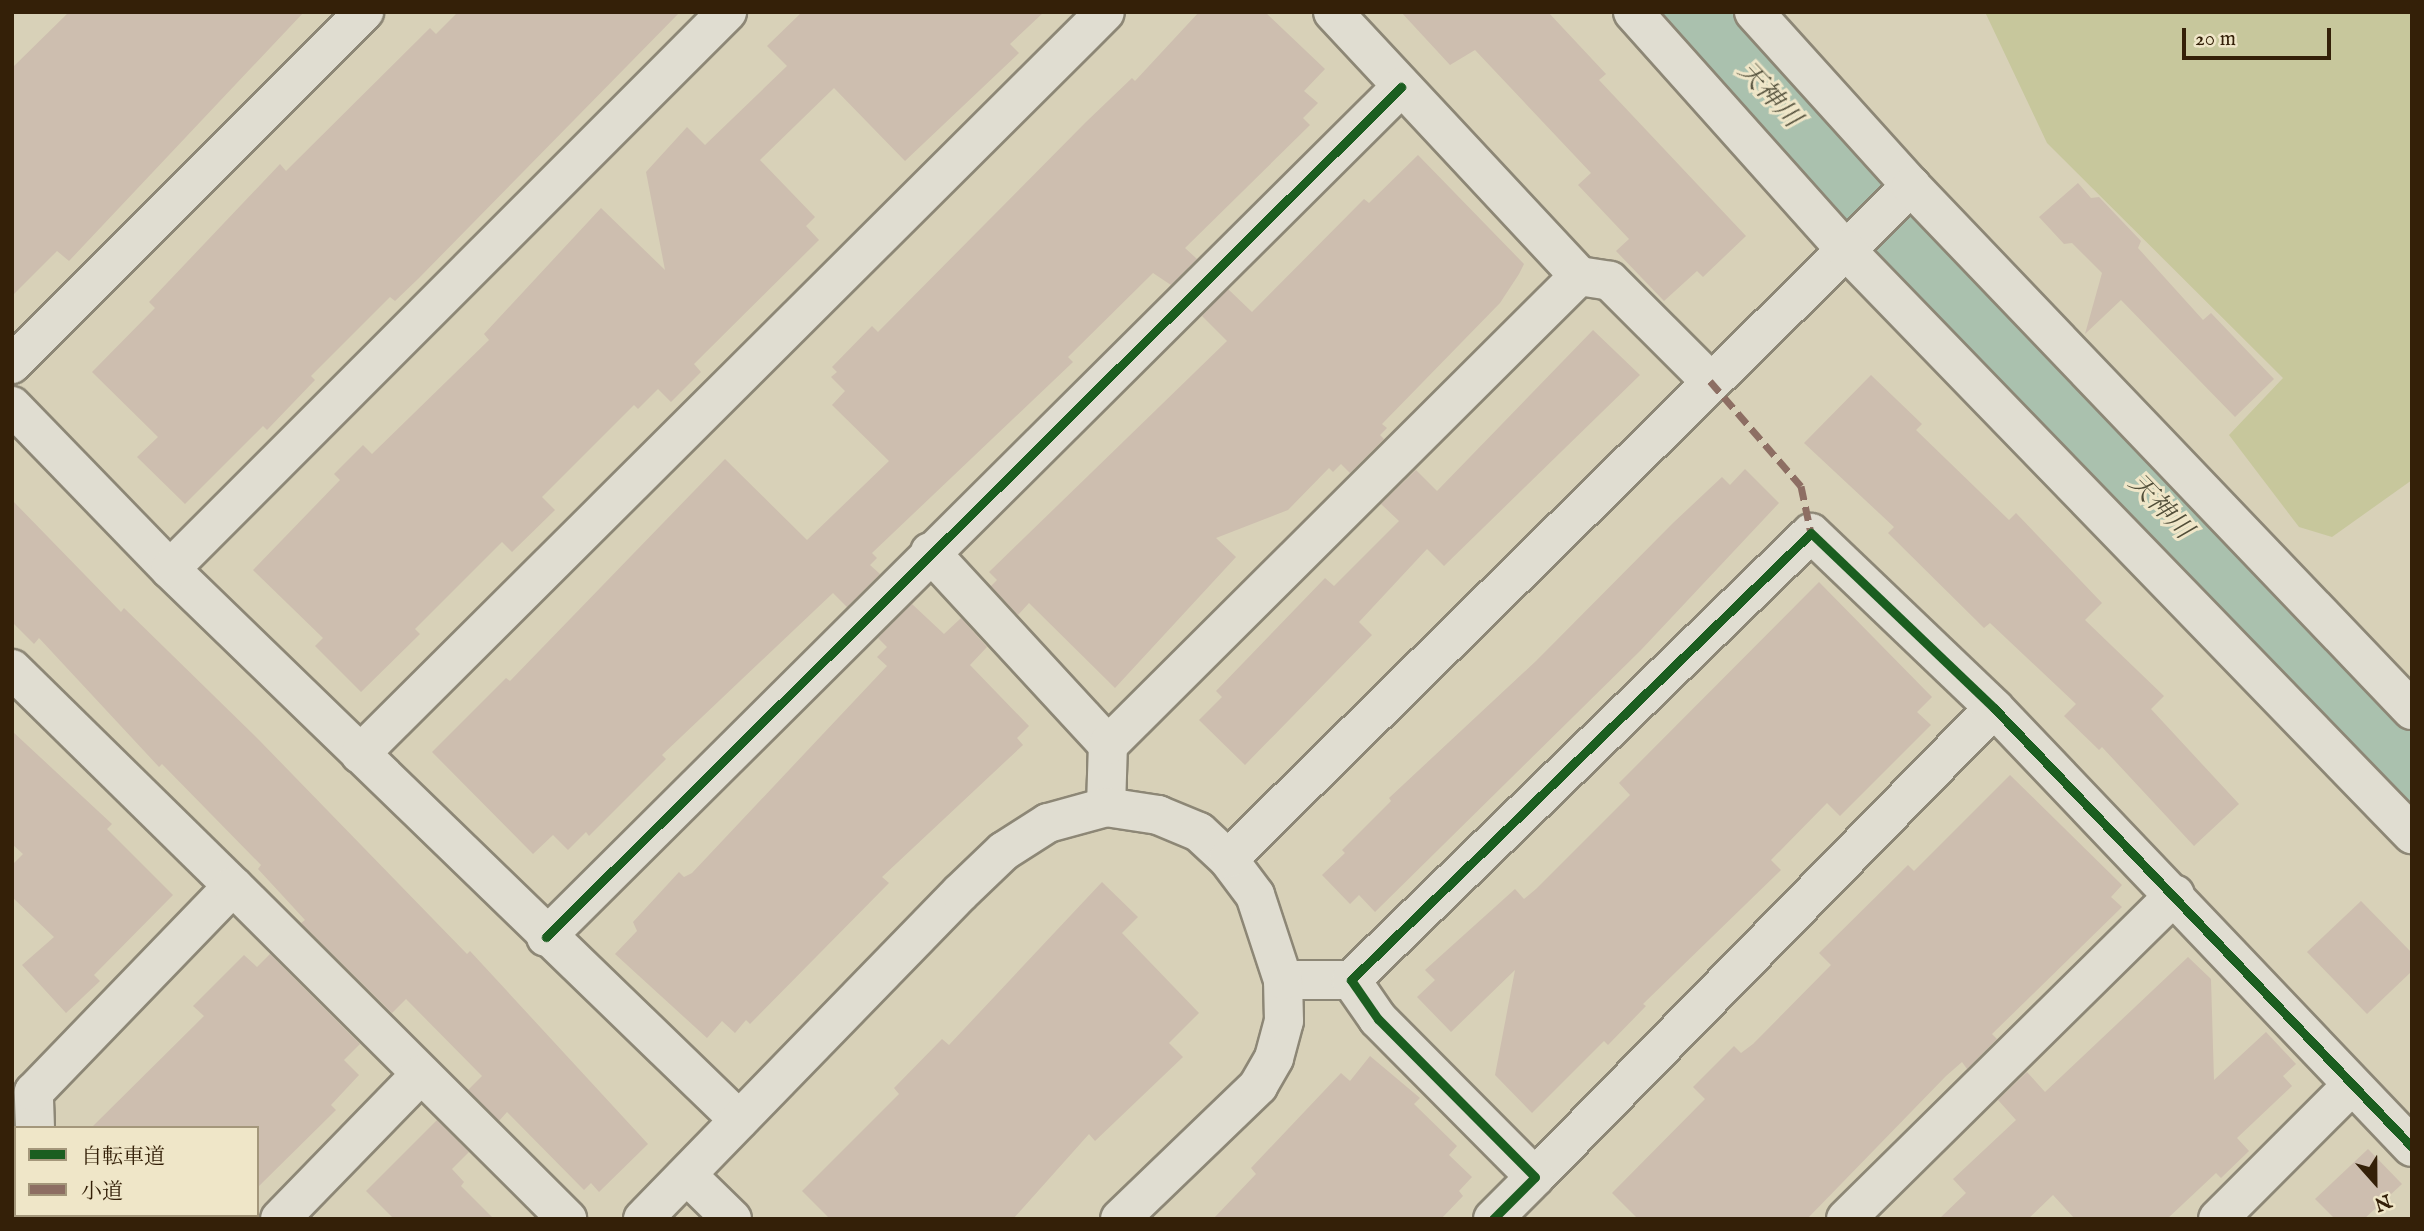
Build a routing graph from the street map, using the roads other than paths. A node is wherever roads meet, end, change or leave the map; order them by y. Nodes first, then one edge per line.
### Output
1 (364, 12) edge
2 (727, 12) edge
3 (1105, 12) edge
4 (1333, 12) edge
5 (1633, 12) edge
6 (1754, 12) edge
7 (1401, 87) junction
8 (1911, 187) junction
9 (1845, 249) junction
10 (1579, 276) junction
11 (12, 363) edge
12 (1710, 381) junction
13 (12, 406) edge
14 (930, 552) junction
15 (170, 569) junction
16 (12, 669) edge
17 (1994, 708) junction
18 (2412, 710) edge
19 (1108, 745) junction
20 (360, 754) junction
21 (1107, 807) junction
22 (2412, 834) edge
23 (1228, 859) junction
24 (233, 886) junction
25 (2175, 895) junction
26 (546, 937) junction
27 (1283, 980) junction
28 (1351, 980) junction
29 (421, 1074) junction
30 (2351, 1086) junction
31 (739, 1120) junction
32 (35, 1126) edge
33 (2412, 1147) edge
34 (687, 1175) junction
35 (1535, 1177) junction
36 (280, 1219) edge
37 (567, 1219) edge
38 (643, 1219) edge
39 (732, 1219) edge
40 (1120, 1219) edge
41 (1493, 1219) edge
42 (1846, 1219) edge
43 (2218, 1219) edge

1 - 11 street
2 - 15 street
3 - 20 street
4 - 7 street
5 - 9 street
6 - 8 street
7 - 10 street
7 - 14 street
8 - 9 street
8 - 18 street
9 - 12 street
9 - 22 street
10 - 12 street
10 - 19 street
12 - 23 street
13 - 15 street
14 - 19 street
14 - 26 street
15 - 20 street
16 - 24 street
17 - 25 street
17 - 28 street
17 - 35 street
19 - 21 street
20 - 26 street
21 - 23 street
21 - 31 street
23 - 27 street
24 - 29 street
24 - 32 street
25 - 30 street
25 - 42 street
26 - 31 street
27 - 28 street
27 - 40 street
28 - 35 street
29 - 36 street
29 - 37 street
30 - 33 street
30 - 43 street
31 - 34 street
34 - 38 street
34 - 39 street
35 - 41 street

